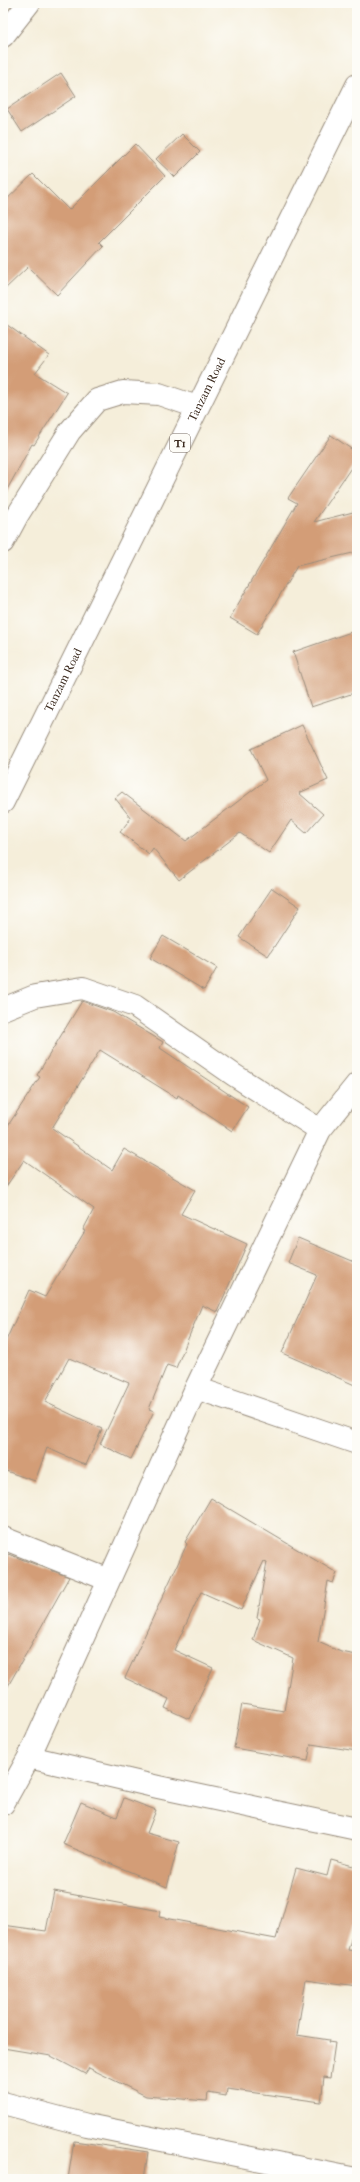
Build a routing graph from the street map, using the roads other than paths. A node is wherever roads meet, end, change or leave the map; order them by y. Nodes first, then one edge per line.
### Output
1 (29, 3) edge
2 (3, 36) edge
3 (357, 85) edge
4 (198, 407) junction
5 (10, 510) edge
6 (3, 542) edge
7 (3, 802) edge
8 (3, 1009) edge
9 (357, 1084) edge
10 (320, 1130) junction
11 (196, 1388) junction
12 (357, 1443) edge
13 (3, 1538) edge
14 (109, 1580) junction
15 (29, 1757) junction
16 (3, 1804) edge
17 (357, 1829) edge
18 (3, 2103) edge
19 (356, 2179) edge

1 - 2 main road
3 - 4 main road, Tanzam Road / T1
4 - 5 main road
4 - 7 main road, Tanzam Road / T1
5 - 6 main road
8 - 10 main road
9 - 10 main road
10 - 11 main road
11 - 12 main road
11 - 14 main road
13 - 14 main road
14 - 15 main road
15 - 16 main road
15 - 17 main road
18 - 19 main road

